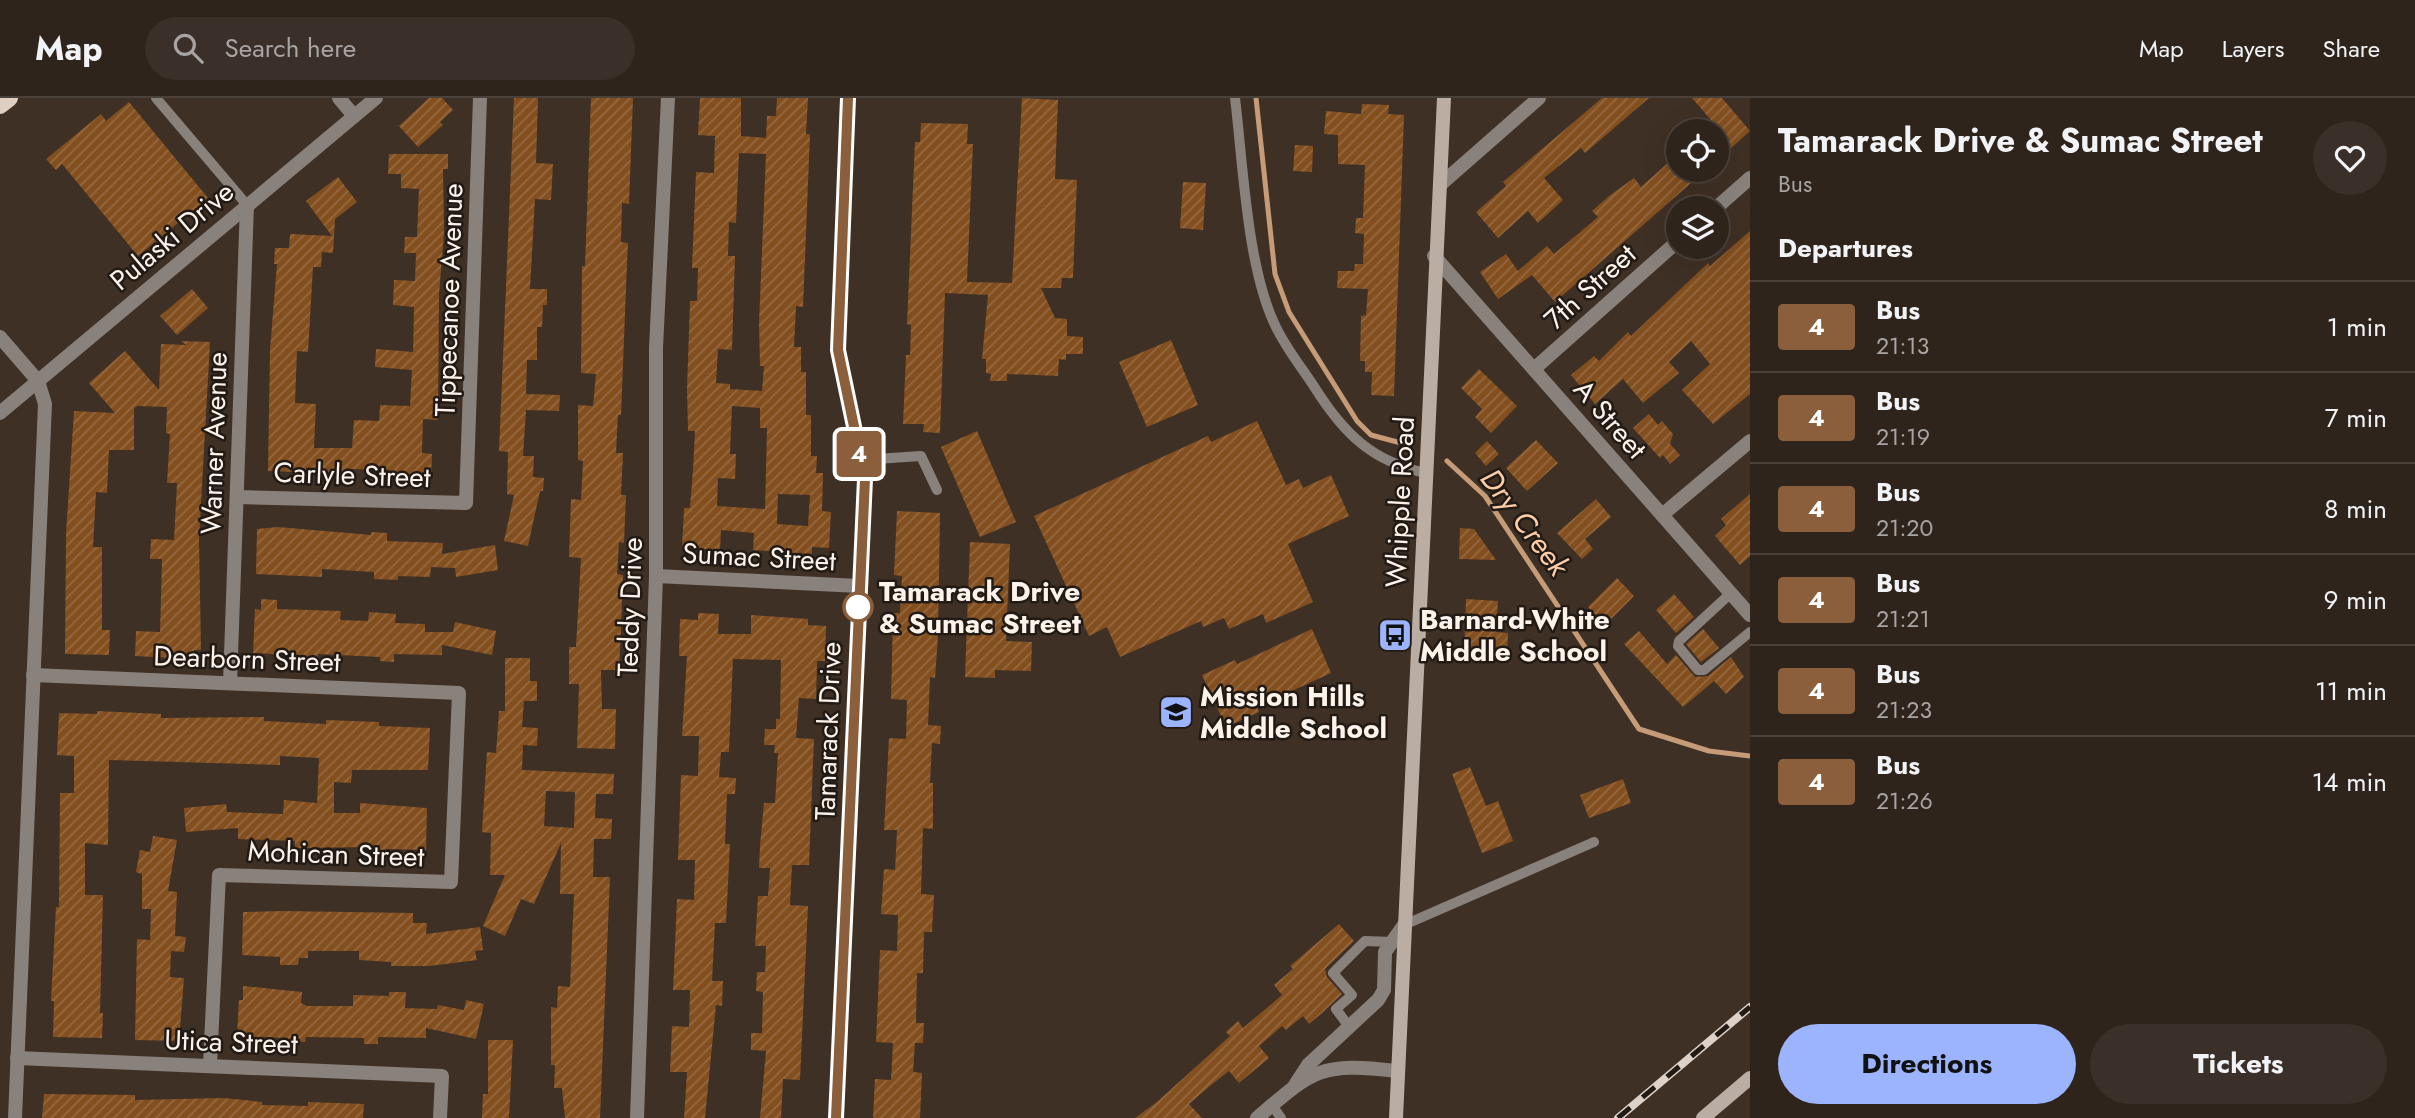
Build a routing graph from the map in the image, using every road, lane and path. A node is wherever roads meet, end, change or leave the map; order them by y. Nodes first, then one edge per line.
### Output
1 (9, 98) edge
2 (156, 98) edge
3 (339, 98) edge
4 (376, 98) edge
5 (480, 98) edge
6 (668, 98) edge
7 (848, 98) edge
8 (1235, 98) edge
9 (1444, 98) edge
10 (1539, 98) edge
11 (0, 105) edge
12 (354, 116) junction
13 (1750, 178) edge
14 (1441, 184) junction
15 (1729, 197) edge
16 (247, 205) junction
17 (1666, 253) edge
18 (1434, 256) junction
19 (0, 337) edge
20 (1534, 369) junction
21 (38, 381) junction
22 (0, 413) edge
23 (1750, 441) edge
24 (861, 460) junction
25 (1426, 473) junction
26 (937, 490) dead end
27 (237, 496) junction
28 (466, 503) joint
29 (1662, 515) junction
30 (656, 576) junction
31 (859, 586) junction
32 (1731, 593) junction
33 (1750, 615) edge
34 (1750, 632) edge
35 (33, 675) junction
36 (230, 683) junction
37 (1594, 842) dead end
38 (451, 882) joint
39 (1404, 925) junction
40 (1392, 942) junction
41 (1350, 1028) junction
42 (17, 1058) junction
43 (210, 1065) junction
44 (1397, 1071) junction
45 (1750, 1078) edge
46 (1295, 1085) junction
47 (1272, 1105) junction
48 (15, 1118) edge
49 (440, 1118) edge
50 (637, 1118) edge
51 (836, 1118) edge
52 (1257, 1118) edge
53 (1281, 1118) edge
54 (1396, 1118) edge
55 (1703, 1118) edge

1 - 11 main road
2 - 16 lane
3 - 12 street
4 - 12 street, Pulaski Drive
5 - 28 street, Tippecanoe Avenue
6 - 30 street, Teddy Drive
7 - 24 street, Tamarack Drive
8 - 25 lane
9 - 14 main road, Whipple Road
10 - 14 street
12 - 16 street, Pulaski Drive
13 - 15 street
14 - 18 main road, Whipple Road
16 - 21 street, Pulaski Drive
16 - 27 street, Warner Avenue
17 - 20 street, 7th Street
18 - 20 street, A Street
18 - 25 main road, Whipple Road
19 - 21 street
20 - 29 street, A Street
21 - 22 street, Pulaski Drive
21 - 35 street
23 - 29 street
24 - 26 lane
24 - 31 street, Tamarack Drive
25 - 39 main road, Whipple Road
27 - 28 street, Carlyle Street
27 - 36 street, Warner Avenue
29 - 32 street, A Street
30 - 31 street, Sumac Street
30 - 50 street, Teddy Drive
31 - 51 street, Tamarack Drive
32 - 33 street, A Street
32 - 34 lane
35 - 36 street, Dearborn Street
35 - 42 street
36 - 38 street, Dearborn Street
37 - 39 lane
38 - 43 street, Mohican Street
39 - 40 street
39 - 44 main road, Whipple Road
40 - 41 street
40 - 41 lane
41 - 46 street
42 - 43 street, Utica Street
42 - 48 street
43 - 49 street, Utica Street
44 - 46 street
44 - 54 main road, Whipple Road
45 - 55 main road
46 - 47 street
47 - 52 street
47 - 53 lane

